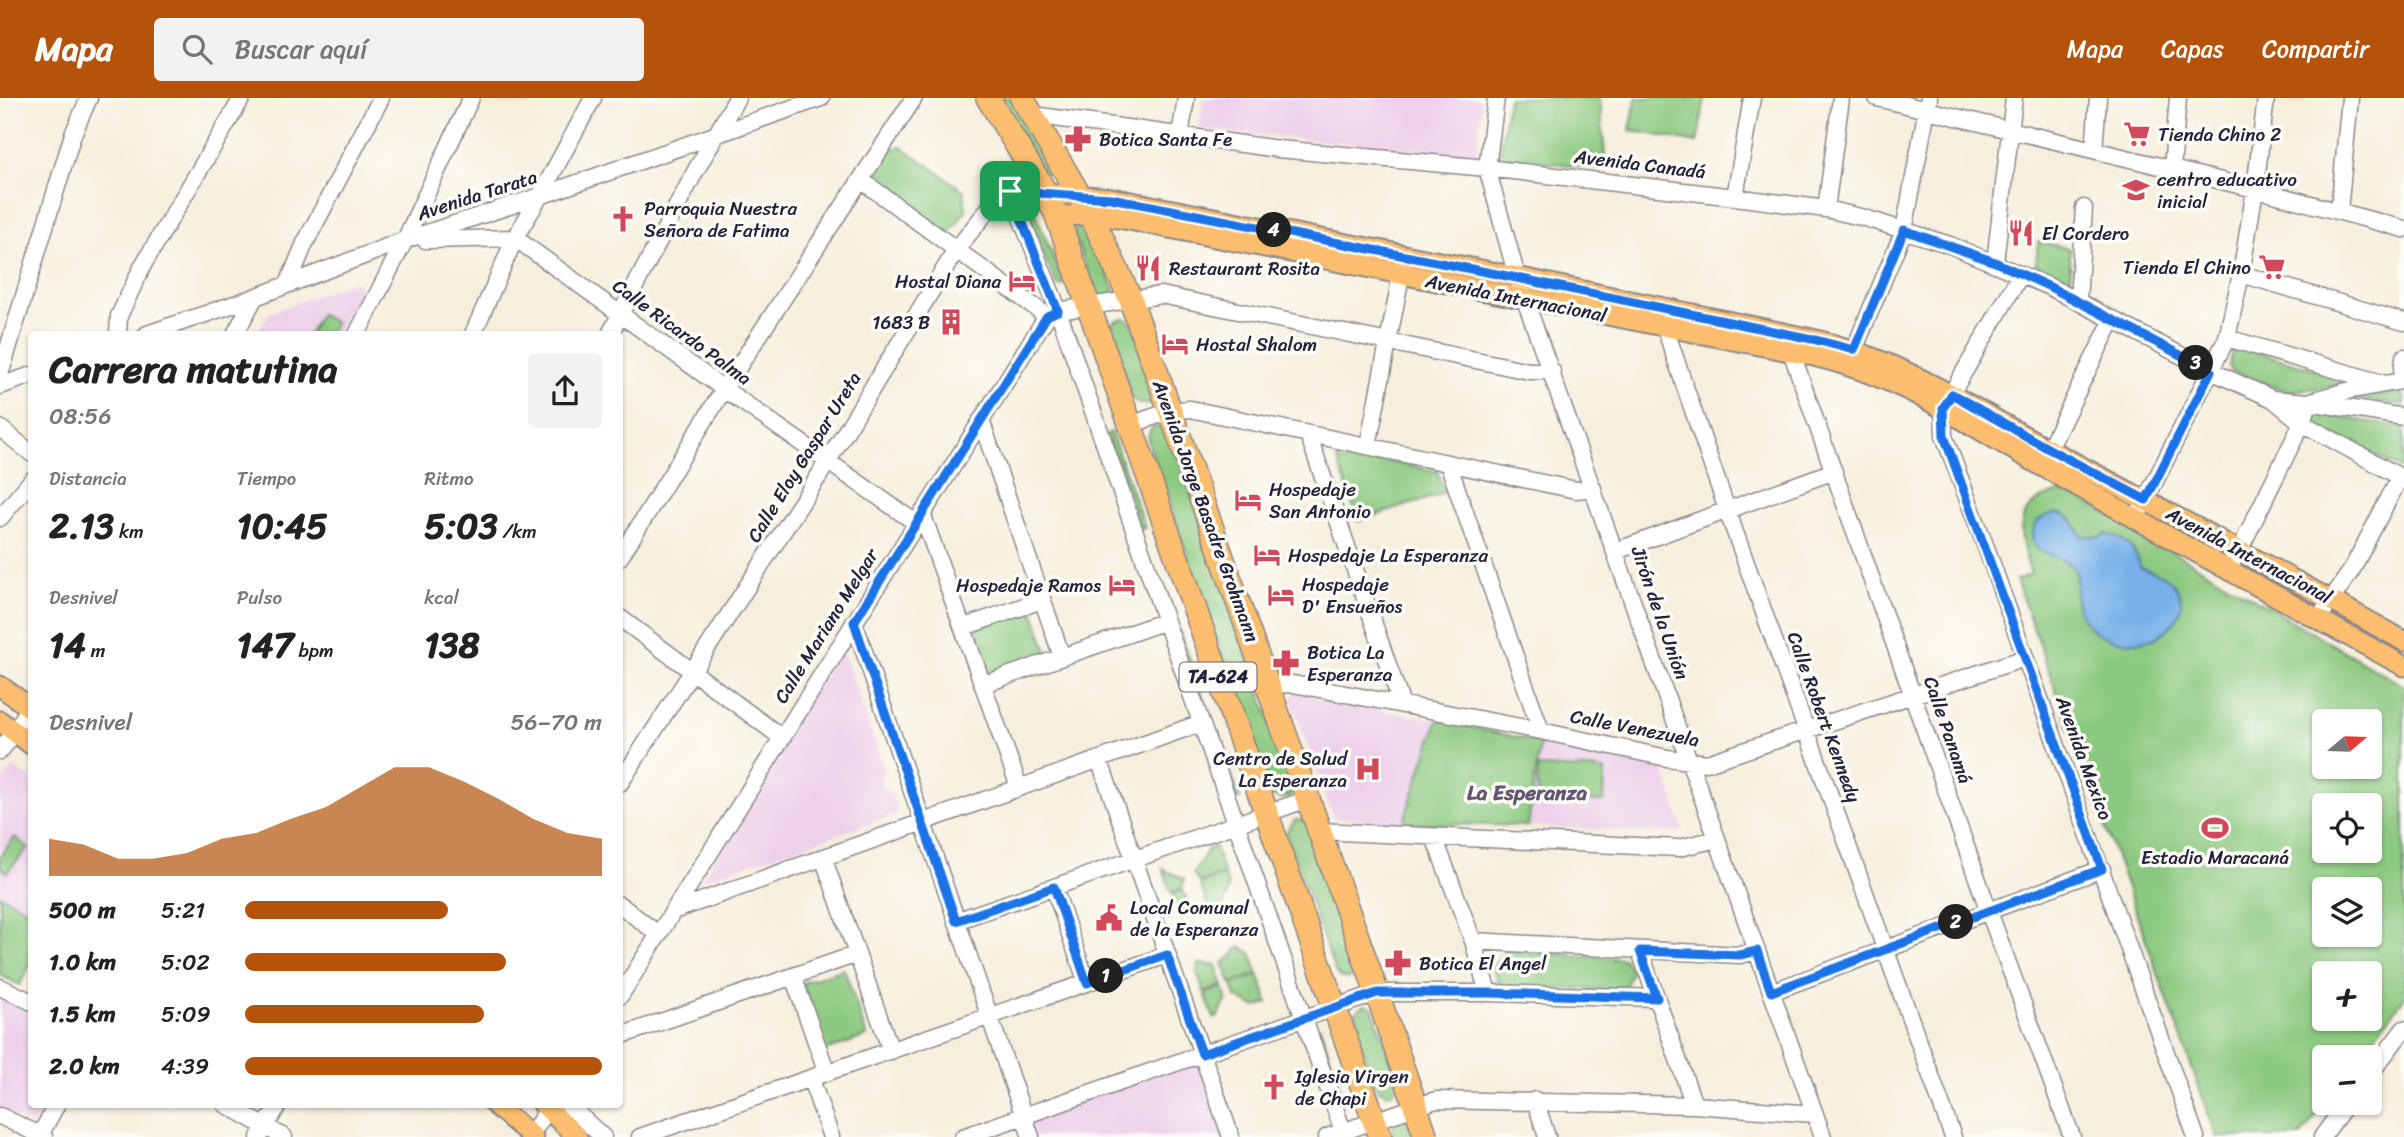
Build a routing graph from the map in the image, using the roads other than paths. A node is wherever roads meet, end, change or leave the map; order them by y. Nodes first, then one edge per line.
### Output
1 (89, 98) edge
2 (242, 98) edge
3 (381, 98) edge
4 (471, 98) edge
5 (593, 98) edge
6 (737, 98) edge
7 (821, 98) edge
8 (914, 98) edge
9 (988, 98) edge
10 (1186, 98) edge
11 (1496, 98) edge
12 (1752, 98) edge
13 (1841, 98) edge
14 (1877, 98) edge
15 (2014, 98) edge
16 (2098, 98) edge
17 (2178, 98) edge
18 (2266, 98) edge
19 (2350, 98) edge
20 (1928, 104) edge
21 (1027, 107) edge
22 (2011, 132) junction
23 (714, 136) junction
24 (1180, 136) junction
25 (2094, 150) junction
26 (1487, 168) junction
27 (2172, 169) junction
28 (861, 180) junction
29 (2255, 189) junction
30 (1010, 191) junction
31 (1046, 193) junction
32 (1079, 194) junction
33 (540, 196) junction
34 (1735, 197) junction
35 (2084, 208) dead end
36 (1826, 209) junction
37 (2339, 211) junction
38 (1091, 215) junction
39 (1057, 216) junction
40 (2404, 229) edge
41 (1904, 230) junction
42 (515, 238) junction
43 (405, 240) junction
44 (956, 250) junction
45 (1995, 262) junction
46 (1403, 265) junction
47 (2021, 274) junction
48 (2241, 274) junction
49 (1517, 278) junction
50 (288, 284) junction
51 (255, 297) junction
52 (1130, 298) junction
53 (1527, 300) junction
54 (2078, 301) junction
55 (1088, 305) junction
56 (620, 314) junction
57 (1052, 314) junction
58 (1665, 318) junction
59 (2113, 319) junction
60 (2404, 323) edge
61 (117, 331) edge
62 (155, 331) edge
63 (237, 331) edge
64 (359, 331) edge
65 (474, 331) edge
66 (612, 331) edge
67 (2227, 338) junction
68 (1388, 342) junction
69 (1791, 343) junction
70 (2404, 357) edge
71 (1857, 359) junction
72 (1552, 371) junction
73 (2211, 371) junction
74 (0, 374) edge
75 (28, 376) edge
76 (2398, 383) edge
77 (0, 386) edge
78 (724, 389) junction
79 (2273, 400) junction
80 (1948, 401) junction
81 (2308, 402) junction
82 (1170, 411) junction
83 (2404, 417) edge
84 (981, 420) junction
85 (2302, 423) junction
86 (1130, 425) junction
87 (0, 428) edge
88 (1308, 434) junction
89 (1368, 446) junction
90 (28, 451) edge
91 (2045, 457) junction
92 (828, 461) junction
93 (1448, 463) junction
94 (1834, 471) junction
95 (2402, 478) edge
96 (28, 485) edge
97 (1593, 488) junction
98 (2146, 500) junction
99 (1727, 510) junction
100 (0, 518) edge
101 (919, 518) junction
102 (2136, 519) junction
103 (2240, 550) junction
104 (1616, 551) junction
105 (623, 552) edge
106 (2228, 569) junction
107 (1042, 600) junction
108 (2331, 600) junction
109 (2318, 619) junction
110 (623, 620) edge
111 (1166, 621) junction
112 (854, 622) junction
113 (964, 627) junction
114 (2404, 641) edge
115 (1062, 657) junction
116 (2025, 658) junction
117 (2404, 666) edge
118 (693, 672) junction
119 (984, 684) junction
120 (0, 685) edge
121 (1268, 685) junction
122 (1913, 694) junction
123 (28, 704) edge
124 (1402, 705) junction
125 (28, 709) edge
126 (1201, 723) junction
127 (7, 727) edge
128 (1541, 731) junction
129 (1807, 731) junction
130 (782, 737) junction
131 (28, 742) edge
132 (0, 751) edge
133 (1099, 759) junction
134 (1690, 762) junction
135 (623, 778) edge
136 (1019, 787) junction
137 (1308, 799) junction
138 (1266, 813) junction
139 (921, 822) junction
140 (1236, 824) junction
141 (1319, 831) junction
142 (1434, 837) junction
143 (1717, 839) junction
144 (823, 857) junction
145 (1134, 860) junction
146 (2102, 869) junction
147 (1054, 887) junction
148 (623, 907) edge
149 (1988, 909) junction
150 (673, 911) junction
151 (956, 921) junction
152 (658, 934) junction
153 (1473, 941) junction
154 (1886, 950) junction
155 (1640, 951) junction
156 (1757, 951) junction
157 (857, 954) junction
158 (1167, 955) junction
159 (793, 976) junction
160 (1087, 983) junction
161 (0, 987) edge
162 (623, 991) edge
163 (1771, 992) junction
164 (1377, 993) junction
165 (1488, 993) junction
166 (1657, 998) junction
167 (27, 1000) edge
168 (1334, 1008) junction
169 (989, 1017) junction
170 (1304, 1018) junction
171 (2404, 1029) edge
172 (623, 1035) edge
173 (891, 1051) junction
174 (1202, 1054) junction
175 (2382, 1058) edge
176 (827, 1073) junction
177 (811, 1079) junction
178 (1535, 1100) junction
179 (1694, 1105) junction
180 (1415, 1106) junction
181 (55, 1108) edge
182 (230, 1108) edge
183 (277, 1108) edge
184 (499, 1108) edge
185 (550, 1108) edge
186 (554, 1108) edge
187 (557, 1108) edge
188 (1815, 1114) junction
189 (2338, 1115) edge
190 (0, 1116) edge
191 (1024, 1116) junction
192 (1377, 1129) edge
193 (262, 1132) edge
194 (1344, 1134) edge
195 (41, 1136) edge
196 (531, 1136) edge
197 (2071, 1136) edge
198 (284, 1137) edge
199 (577, 1137) edge
200 (603, 1137) edge
201 (640, 1137) edge
202 (831, 1137) edge
203 (963, 1137) edge
204 (1031, 1137) edge
205 (1230, 1137) edge
206 (1327, 1137) edge
207 (1426, 1137) edge
208 (1547, 1137) edge
209 (1823, 1137) edge
210 (1953, 1137) edge
211 (2196, 1137) edge
212 (2322, 1137) edge

1 - 74 street
2 - 61 street
3 - 50 street
4 - 43 street
5 - 33 street
6 - 23 street
7 - 23 street, Avenida Tarata
8 - 28 street
9 - 31 highway, TA-624
10 - 24 street
11 - 26 street, Jirón de la Unión
12 - 34 street
13 - 36 street
14 - 20 street
15 - 22 street
16 - 25 street
17 - 27 street
18 - 29 street
19 - 37 street
20 - 22 street
20 - 41 street
21 - 24 street, Avenida Canadá
21 - 32 highway, Avenida Jorge Basadre Grohmann / TA-624
22 - 25 street
22 - 45 street
23 - 33 street, Avenida Tarata
23 - 56 street
24 - 26 street, Avenida Canadá
25 - 27 street
26 - 34 street, Avenida Canadá
26 - 49 street, Jirón de la Unión
27 - 29 street
28 - 44 street
28 - 78 street
29 - 37 street
29 - 48 street
30 - 31 street
30 - 44 street, Calle Eloy Gaspar Ureta
30 - 57 street
31 - 32 main road, Avenida Internacional
31 - 39 highway, TA-624
32 - 38 highway, Avenida Jorge Basadre Grohmann / TA-624
32 - 46 main road, Avenida Internacional
33 - 42 street
33 - 43 street, Avenida Tarata
34 - 36 street, Avenida Canadá
35 - 54 street
36 - 41 street, Avenida Canadá
37 - 40 street
38 - 39 main road, Avenida Internacional
38 - 46 main road, Avenida Internacional
38 - 52 highway, Avenida Jorge Basadre Grohmann / TA-624
39 - 55 highway, TA-624
41 - 45 street, Avenida Canadá
41 - 71 street
42 - 43 street
42 - 56 street, Calle Ricardo Palma
42 - 65 street
43 - 50 street, Avenida Tarata
43 - 64 street
44 - 57 street
44 - 92 street, Calle Eloy Gaspar Ureta
45 - 47 street, Avenida Canadá
46 - 49 main road, Avenida Internacional
46 - 53 main road, Avenida Internacional
46 - 68 street
47 - 54 street, Avenida Canadá
47 - 80 street
48 - 60 street
48 - 67 street
49 - 53 street, Jirón de la Unión
49 - 58 main road, Avenida Internacional
50 - 51 street, Avenida Tarata
51 - 62 street, Avenida Tarata
51 - 63 street
52 - 55 street
52 - 68 street
52 - 82 highway, Avenida Jorge Basadre Grohmann / TA-624
53 - 58 main road, Avenida Internacional
53 - 72 street, Jirón de la Unión
54 - 59 street, Avenida Canadá
55 - 57 street
55 - 86 highway, TA-624
56 - 66 street
56 - 78 street, Calle Ricardo Palma
57 - 84 street, Calle Mariano Melgar
57 - 111 street
58 - 69 main road, Avenida Internacional
58 - 99 street, Calle Robert Kennedy
59 - 73 street, Avenida Canadá
59 - 91 street
67 - 73 street
67 - 76 street
68 - 72 street
68 - 89 street
69 - 71 main road, Avenida Internacional
69 - 94 street, Calle Panamá
70 - 76 street
71 - 80 main road, Avenida Internacional
72 - 97 street, Jirón de la Unión
73 - 79 street, Avenida Canadá
73 - 98 street
75 - 77 street
76 - 81 street
78 - 92 street, Calle Ricardo Palma
78 - 105 street
79 - 81 street
79 - 85 street
80 - 91 main road, Avenida Internacional
80 - 116 street, Avenida Mexico
81 - 83 street
81 - 85 street
82 - 86 street
82 - 88 street
82 - 121 highway, Avenida Jorge Basadre Grohmann / TA-624
84 - 101 street, Calle Mariano Melgar
84 - 107 street
85 - 95 street
85 - 103 street
86 - 138 highway, TA-624
87 - 90 street
88 - 89 street
88 - 124 street
89 - 93 street
91 - 98 main road, Avenida Internacional
91 - 102 main road, Avenida Internacional
92 - 101 street, Calle Ricardo Palma
92 - 118 street, Calle Eloy Gaspar Ureta
93 - 97 street
93 - 128 street
94 - 99 street
94 - 122 street, Calle Panamá
95 - 108 street
96 - 100 street
97 - 104 street, Jirón de la Unión
98 - 102 street
98 - 103 main road, Avenida Internacional
99 - 104 street
99 - 129 street, Calle Robert Kennedy
101 - 112 street, Calle Mariano Melgar
101 - 113 street
102 - 106 main road, Avenida Internacional
103 - 106 street
103 - 108 main road, Avenida Internacional
104 - 134 street, Jirón de la Unión
106 - 109 main road, Avenida Internacional
107 - 113 street
107 - 115 street
108 - 109 street
108 - 114 main road, Avenida Internacional
109 - 117 main road, Avenida Internacional
110 - 118 street
111 - 115 street
111 - 126 street
112 - 130 street, Calle Mariano Melgar
112 - 139 street
113 - 119 street
115 - 119 street
116 - 122 street, Calle Venezuela
116 - 146 street, Avenida Mexico
118 - 130 street
118 - 135 street, Calle Eloy Gaspar Ureta
119 - 136 street
120 - 123 main road
121 - 124 street, Calle Venezuela
121 - 137 highway, Avenida Jorge Basadre Grohmann / TA-624
122 - 129 street, Calle Venezuela
122 - 149 street, Calle Panamá
124 - 128 street, Calle Venezuela
125 - 127 street
126 - 133 street
126 - 140 street
127 - 131 main road
127 - 132 street
128 - 134 street, Calle Venezuela
129 - 134 street, Calle Venezuela
129 - 154 street, Calle Robert Kennedy
130 - 150 street, Calle Mariano Melgar
133 - 136 street
133 - 145 street
134 - 143 street, Jirón de la Unión
136 - 139 street
137 - 138 street
137 - 141 highway, Avenida Jorge Basadre Grohmann / TA-624
138 - 140 street
138 - 168 highway, TA-624
139 - 144 street
139 - 151 street
140 - 145 street
140 - 170 street
141 - 142 street
141 - 164 highway, Avenida Jorge Basadre Grohmann / TA-624
142 - 143 street
142 - 153 street
143 - 156 street, Jirón de la Unión
144 - 150 street
144 - 157 street
145 - 147 street
145 - 158 street
146 - 149 street
146 - 211 street, Avenida Mexico
147 - 151 street
147 - 160 street
148 - 152 street
149 - 154 street
149 - 197 street, Calle Panamá
150 - 152 street, Calle Mariano Melgar
151 - 169 street
152 - 162 street, Calle Mariano Melgar
153 - 155 street
153 - 165 street
154 - 163 street
154 - 210 street, Calle Robert Kennedy
155 - 156 street
155 - 166 street
156 - 163 street, Jirón de la Unión
157 - 159 street
157 - 173 street
158 - 160 street
158 - 174 street
159 - 172 street
159 - 176 street
160 - 169 street
161 - 167 street
163 - 188 street, Jirón de la Unión
164 - 165 street
164 - 168 street
164 - 180 highway, Avenida Jorge Basadre Grohmann / TA-624
165 - 166 street
166 - 179 street
168 - 170 street
168 - 192 highway, TA-624
169 - 173 street
169 - 191 street
170 - 174 street
170 - 194 street
171 - 175 street
173 - 176 street
174 - 191 street
174 - 205 street
176 - 177 street
177 - 201 street
177 - 202 street
178 - 179 street
178 - 180 street
178 - 208 street
179 - 188 street
180 - 192 street
180 - 207 highway, Avenida Jorge Basadre Grohmann / TA-624
181 - 195 street
182 - 193 street
183 - 193 street
184 - 196 main road
185 - 196 street
186 - 199 main road
187 - 200 street
188 - 209 street, Jirón de la Unión
189 - 212 street
190 - 195 street
191 - 203 street
191 - 204 street
192 - 194 street
193 - 198 street
194 - 206 street

